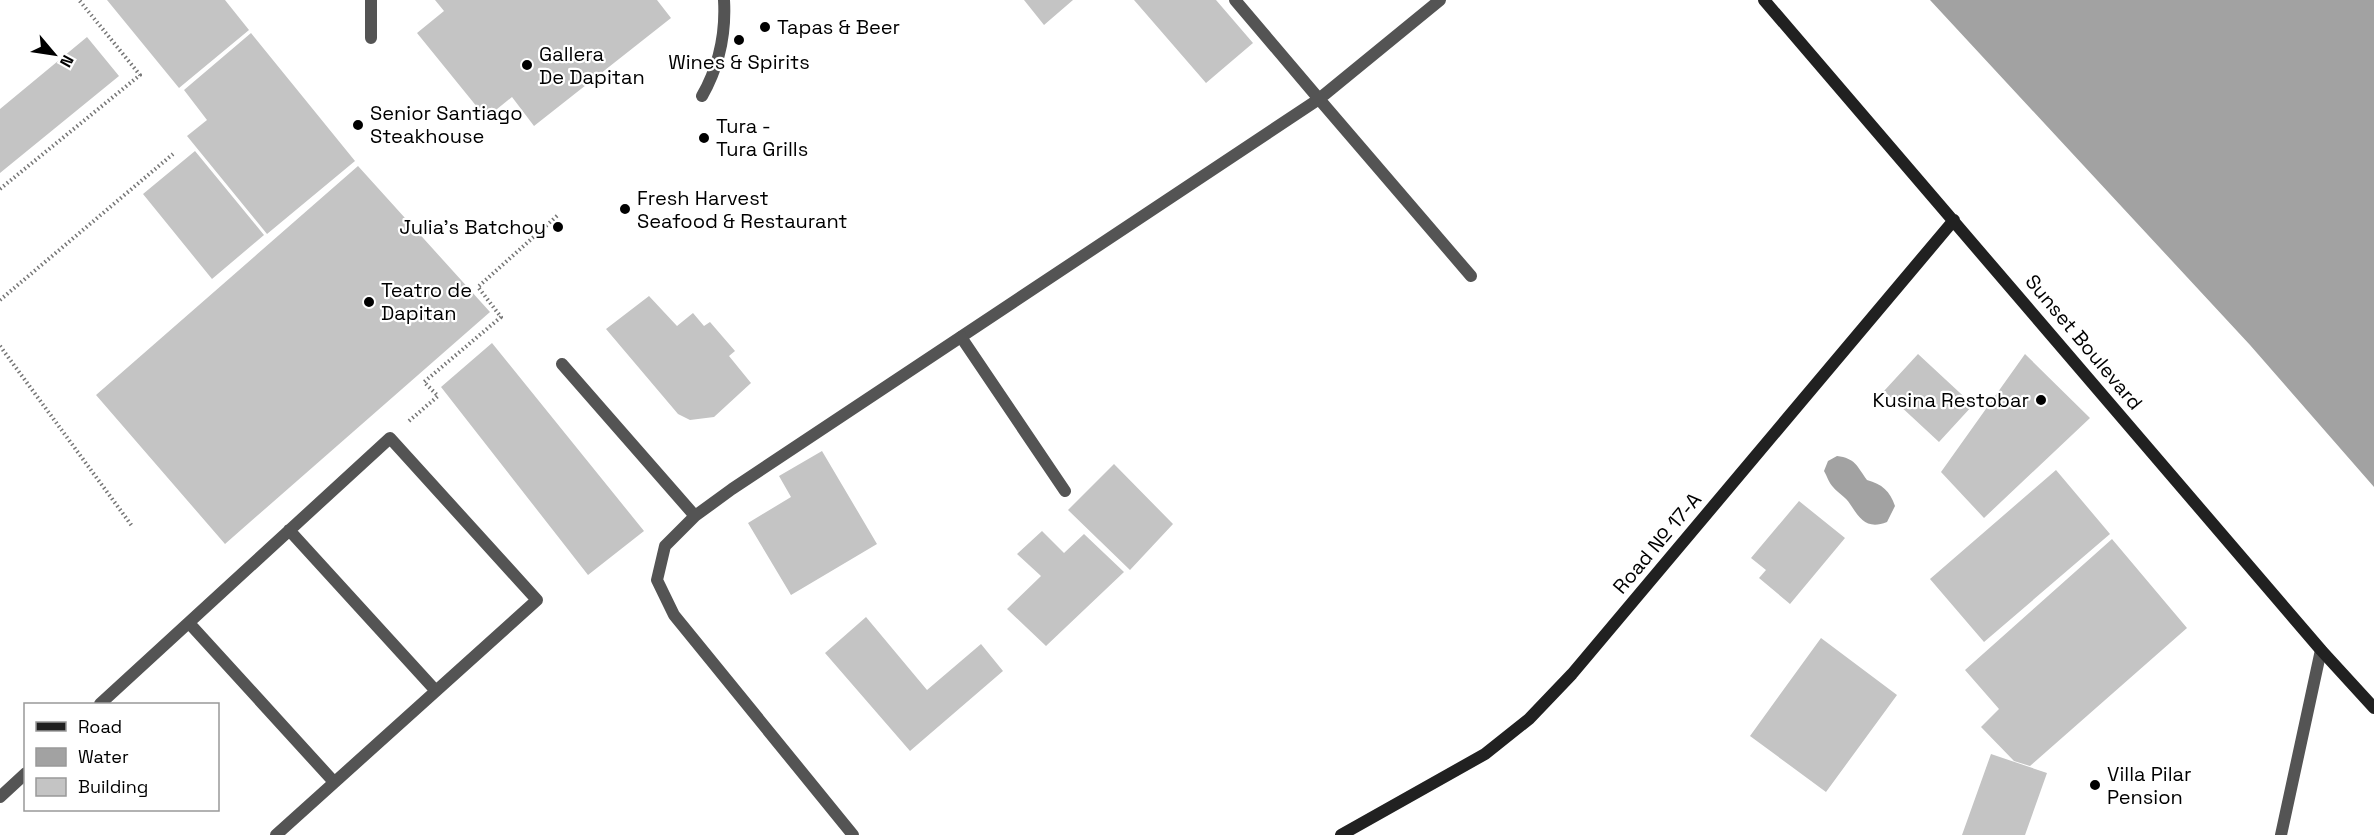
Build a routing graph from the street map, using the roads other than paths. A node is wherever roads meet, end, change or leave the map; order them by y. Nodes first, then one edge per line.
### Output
1 (371, 0) edge
2 (724, 0) edge
3 (1235, 0) edge
4 (1440, 0) edge
5 (1764, 0) edge
6 (371, 38) dead end
7 (702, 96) dead end
8 (1319, 99) junction
9 (1954, 220) junction
10 (1471, 276) dead end
11 (962, 337) junction
12 (562, 364) dead end
13 (1065, 491) dead end
14 (695, 516) junction
15 (289, 530) junction
16 (189, 623) junction
17 (2321, 650) junction
18 (436, 691) junction
19 (102, 703) edge
20 (2374, 708) edge
21 (24, 775) edge
22 (334, 782) junction
23 (0, 797) edge
24 (276, 835) edge
25 (853, 835) edge
26 (1341, 835) edge
27 (2281, 835) edge

1 - 6 street
2 - 7 street
3 - 8 street
4 - 8 street
5 - 9 street, Sunset Boulevard
8 - 10 street
8 - 11 street
9 - 17 street, Sunset Boulevard
9 - 26 street, Road № 17-A
11 - 13 street
11 - 14 street
12 - 14 street
14 - 25 street
15 - 16 street
15 - 18 street
15 - 18 street
16 - 19 street
16 - 22 street
17 - 20 street, Sunset Boulevard
17 - 27 street
18 - 22 street
21 - 23 street
22 - 24 street

